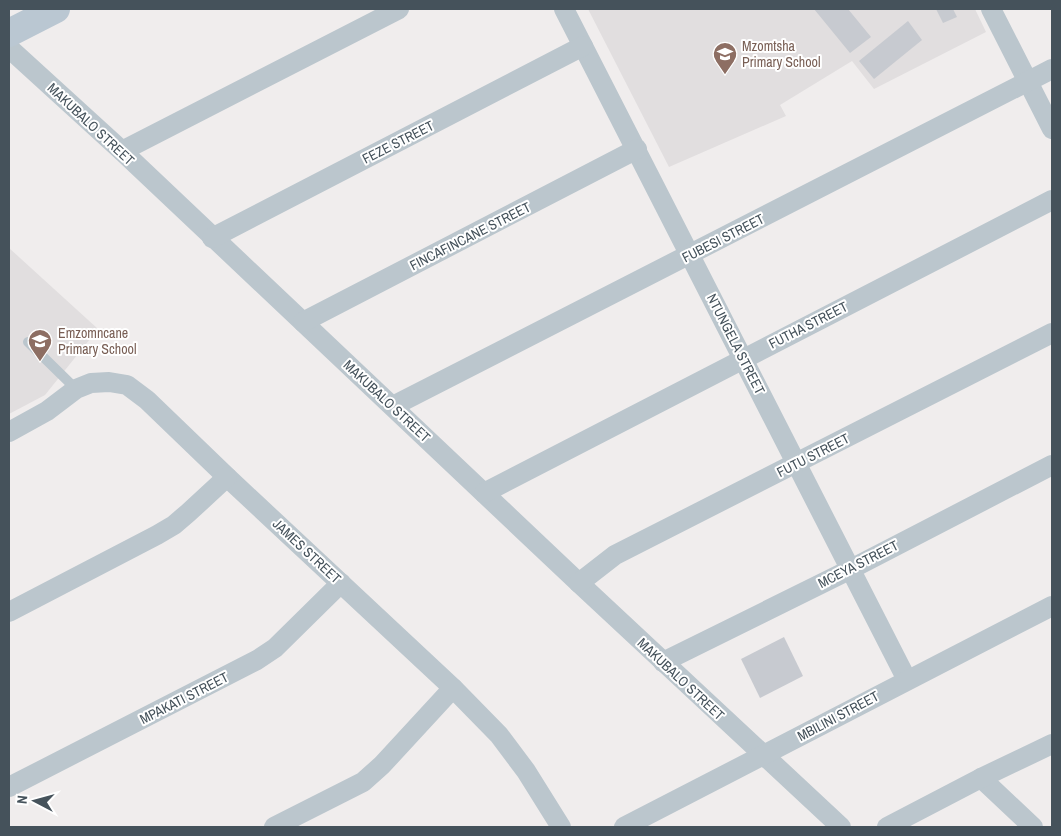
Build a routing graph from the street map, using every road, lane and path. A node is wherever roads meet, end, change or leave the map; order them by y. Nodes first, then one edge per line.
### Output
1 (56, 9) edge
2 (400, 9) edge
3 (564, 9) edge
4 (991, 9) edge
5 (9, 33) edge
6 (583, 46) junction
7 (9, 48) edge
8 (1052, 69) edge
9 (1028, 81) junction
10 (1052, 129) edge
11 (636, 149) junction
12 (122, 152) junction
13 (1052, 200) edge
14 (212, 238) junction
15 (690, 254) junction
16 (303, 322) junction
17 (1052, 332) edge
18 (28, 342) dead end
19 (744, 358) junction
20 (76, 389) junction
21 (393, 406) junction
22 (9, 432) edge
23 (797, 463) junction
24 (1052, 465) edge
25 (227, 477) junction
26 (484, 493) junction
27 (851, 569) junction
28 (341, 583) junction
29 (579, 583) junction
30 (1052, 606) edge
31 (9, 612) edge
32 (664, 662) junction
33 (907, 680) junction
34 (453, 688) junction
35 (1052, 744) edge
36 (764, 755) junction
37 (981, 778) junction
38 (9, 787) edge
39 (274, 827) edge
40 (561, 827) edge
41 (624, 827) edge
42 (841, 827) edge
43 (887, 827) edge
44 (1033, 827) edge

1 - 5 street
2 - 12 street
3 - 6 street, NTUNGELA STREET
4 - 9 street
6 - 11 street, NTUNGELA STREET
6 - 14 street, FEZE STREET
7 - 12 street, MAKUBALO STREET
8 - 9 street, FUBESI STREET
9 - 10 street
9 - 15 street, FUBESI STREET
11 - 15 street, NTUNGELA STREET
11 - 16 street, FINCAFINCANE STREET
12 - 14 street, MAKUBALO STREET
13 - 19 street, FUTHA STREET
14 - 16 street, MAKUBALO STREET
15 - 19 street, NTUNGELA STREET
15 - 21 street, FUBESI STREET
16 - 21 street, MAKUBALO STREET
17 - 23 street, FUTU STREET
18 - 20 lane
19 - 23 street, NTUNGELA STREET
19 - 26 street, FUTHA STREET
20 - 22 street, JAMES STREET
20 - 25 street, JAMES STREET
21 - 26 street, MAKUBALO STREET
23 - 27 street, NTUNGELA STREET
23 - 29 street, FUTU STREET
24 - 27 street, MCEYA STREET
25 - 28 street, JAMES STREET
25 - 31 street
26 - 29 street, MAKUBALO STREET
27 - 32 street, MCEYA STREET
27 - 33 street, NTUNGELA STREET
28 - 34 street, JAMES STREET
28 - 38 street, MPAKATI STREET
29 - 32 street, MAKUBALO STREET
30 - 33 street, MBILINI STREET
32 - 36 street, MAKUBALO STREET
33 - 36 street, MBILINI STREET
34 - 39 street
34 - 40 street, JAMES STREET
35 - 37 street
36 - 41 street, MBILINI STREET
36 - 42 street, MAKUBALO STREET
37 - 43 street
37 - 44 street

